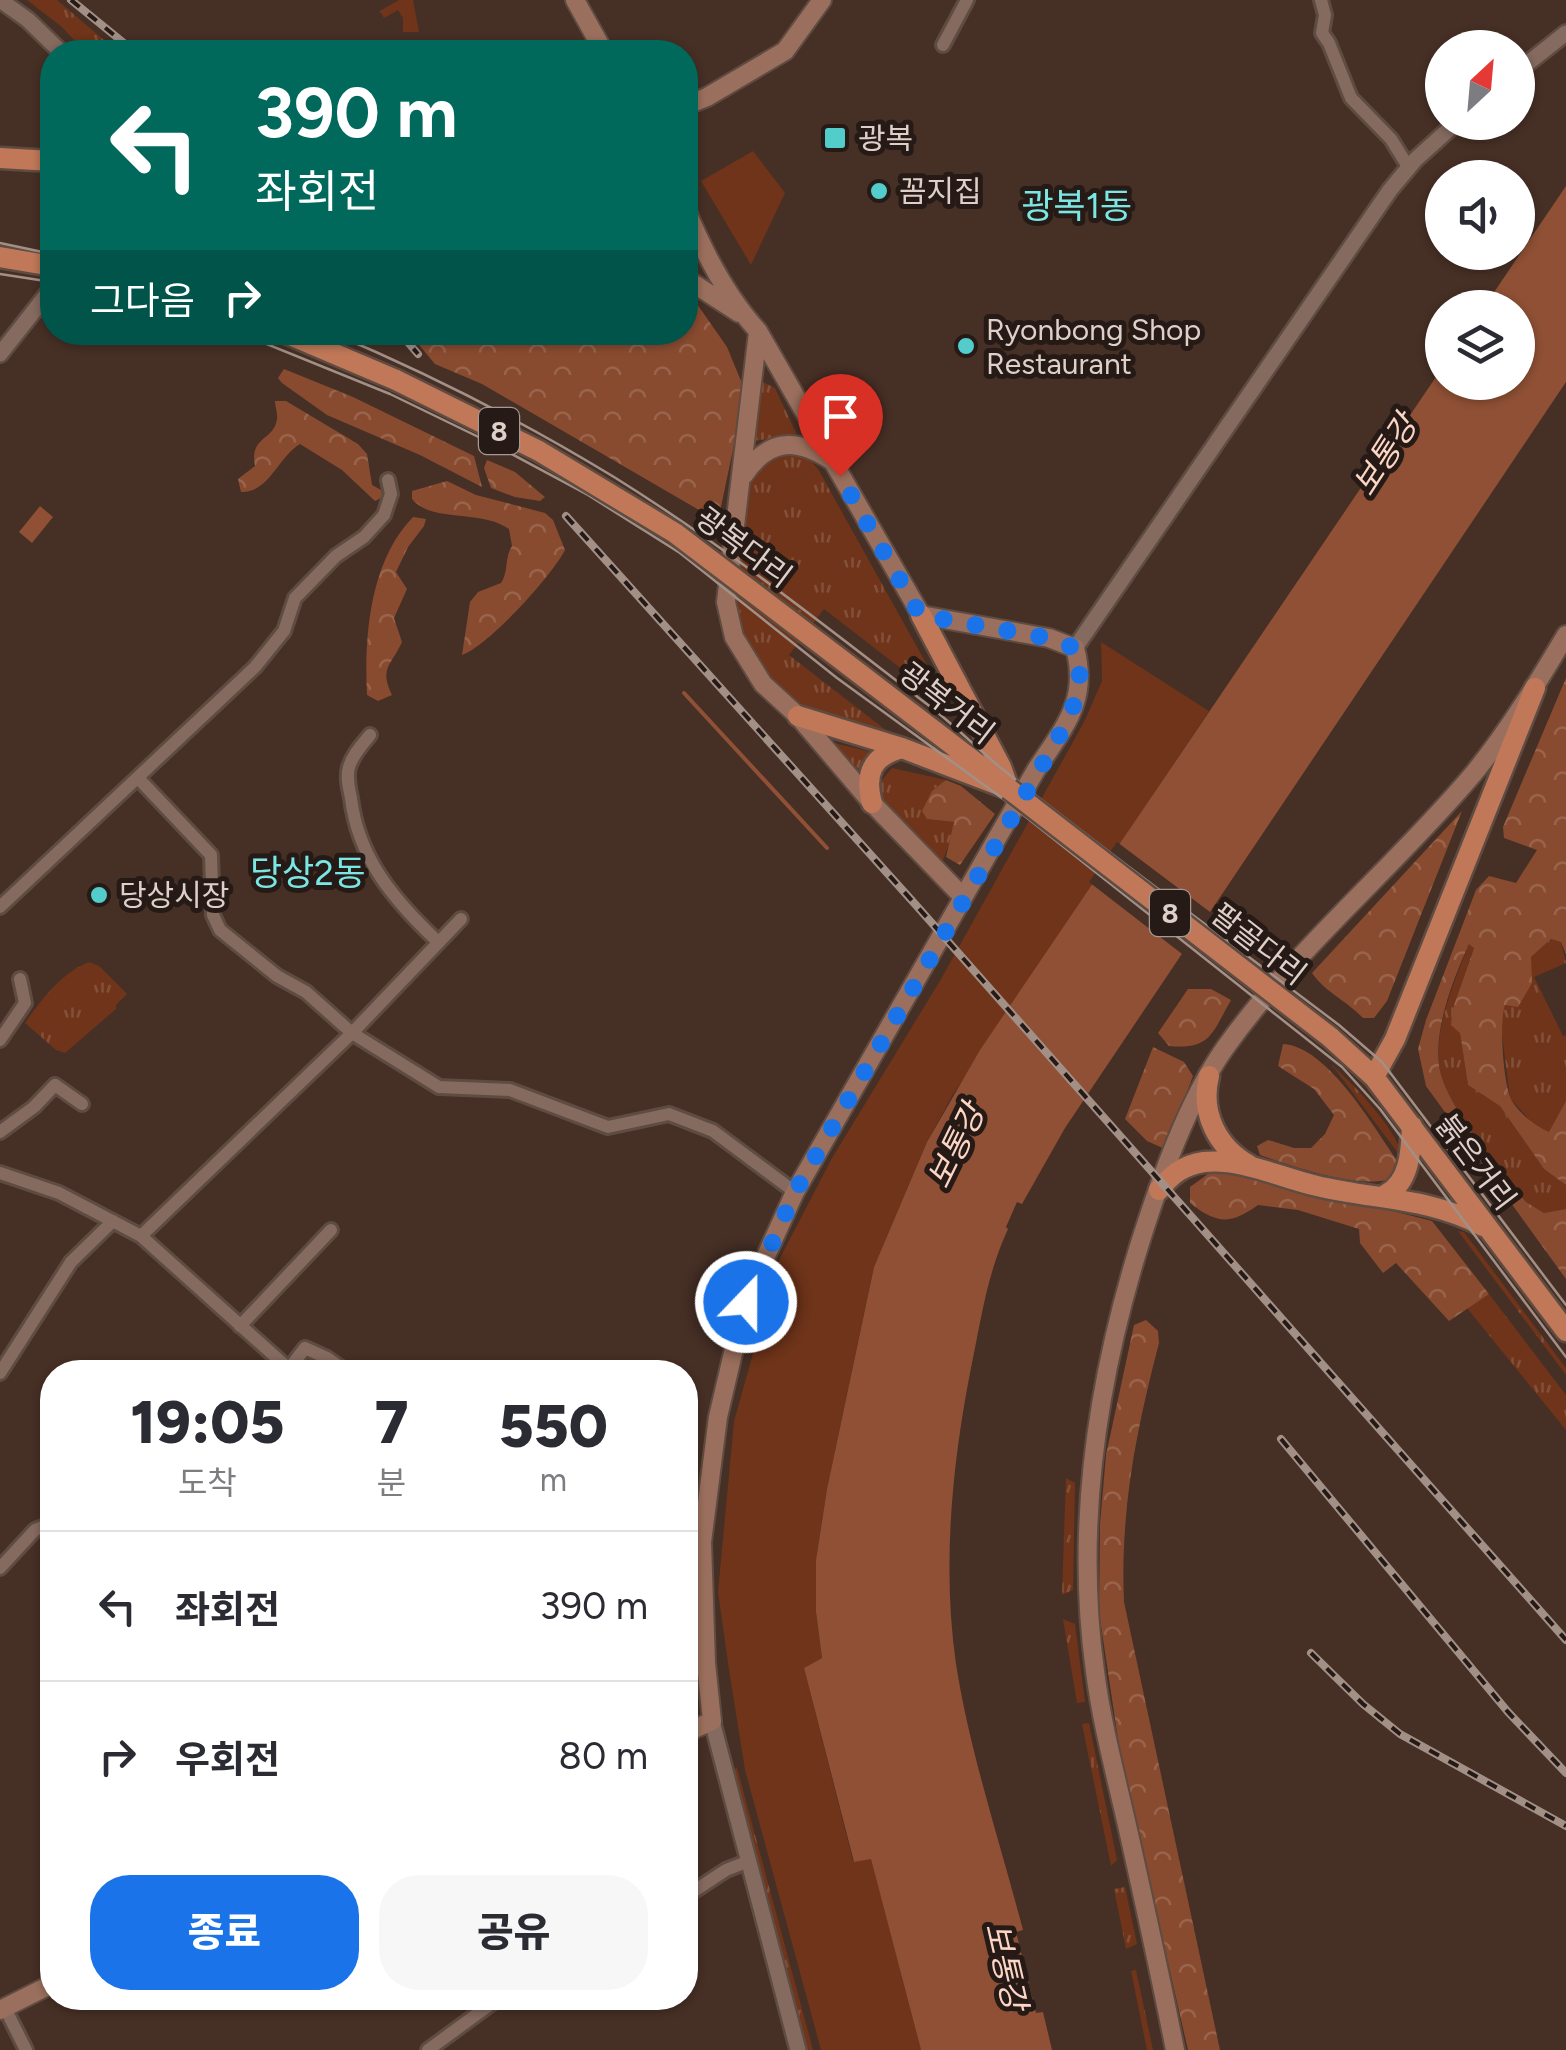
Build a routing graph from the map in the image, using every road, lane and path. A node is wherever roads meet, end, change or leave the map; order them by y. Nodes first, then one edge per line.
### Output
1 (0, 0) edge
2 (574, 0) edge
3 (822, 0) edge
4 (967, 0) edge
5 (1321, 0) edge
6 (1566, 33) edge
7 (49, 40) edge
8 (597, 40) edge
9 (943, 46) dead end
10 (1535, 58) edge
11 (698, 100) edge
12 (1438, 140) edge
13 (0, 158) edge
14 (40, 160) edge
15 (1408, 168) junction
16 (698, 238) edge
17 (698, 244) edge
18 (701, 246) junction
19 (698, 253) edge
20 (0, 256) edge
21 (40, 264) edge
22 (698, 286) edge
23 (40, 303) edge
24 (744, 316) junction
25 (758, 332) junction
26 (314, 345) edge
27 (0, 354) edge
28 (834, 462) junction
29 (388, 480) dead end
30 (741, 480) junction
31 (920, 615) junction
32 (1566, 635) edge
33 (1075, 648) junction
34 (848, 664) joint
35 (1535, 688) junction
36 (798, 716) junction
37 (370, 735) dead end
38 (902, 748) junction
39 (138, 778) junction
40 (1009, 789) junction
41 (872, 803) junction
42 (963, 897) junction
43 (0, 906) edge
44 (461, 919) dead end
45 (437, 941) junction
46 (20, 979) dead end
47 (352, 1032) junction
48 (1330, 1037) joint
49 (0, 1040) edge
50 (1209, 1076) junction
51 (1374, 1077) junction
52 (82, 1104) dead end
53 (1412, 1126) junction
54 (0, 1132) edge
55 (1255, 1169) junction
56 (0, 1173) edge
57 (1158, 1190) junction
58 (795, 1192) junction
59 (1384, 1195) junction
60 (113, 1222) junction
61 (1489, 1229) junction
62 (331, 1230) dead end
63 (141, 1236) junction
64 (240, 1326) junction
65 (1566, 1331) edge
66 (277, 1360) edge
67 (296, 1360) edge
68 (330, 1360) edge
69 (0, 1373) edge
70 (40, 1528) edge
71 (0, 1568) edge
72 (712, 1720) junction
73 (698, 1727) edge
74 (749, 1861) junction
75 (698, 1888) edge
76 (40, 1990) edge
77 (2, 2009) edge
78 (483, 2010) edge
79 (26, 2050) edge
80 (428, 2050) edge
81 (798, 2050) edge
82 (1175, 2050) edge

1 - 7 street
2 - 8 main road
3 - 11 main road
4 - 9 street
5 - 15 street
6 - 10 street
12 - 15 street
13 - 14 highway
15 - 33 street
16 - 18 main road
17 - 18 main road
18 - 19 main road
18 - 24 main road
20 - 21 highway
22 - 24 main road
23 - 27 street
24 - 25 main road
25 - 28 main road
25 - 30 main road
26 - 34 highway, 광복다리 / 8, bridge
28 - 30 main road
28 - 31 main road
29 - 39 street
30 - 36 main road
31 - 33 main road
31 - 40 highway
32 - 35 main road
33 - 42 main road
34 - 40 highway, 광복거리 / 8
35 - 50 main road
35 - 51 highway
36 - 38 highway
36 - 41 main road
37 - 45 street
38 - 40 highway
38 - 41 highway
39 - 43 street
39 - 47 street
40 - 48 highway, 팔골다리 / 8, bridge
41 - 42 main road
42 - 58 main road
44 - 45 street
45 - 47 street
46 - 49 street
47 - 58 street
47 - 63 street
48 - 51 highway, 붉은거리 / 8
50 - 55 highway
50 - 57 main road
51 - 53 highway, 붉은거리 / 8
52 - 54 street
53 - 59 highway
53 - 61 highway, 붉은거리 / 8
55 - 57 highway
55 - 59 highway
56 - 60 street
57 - 82 main road
58 - 72 main road
59 - 61 highway
60 - 63 street
60 - 69 street
61 - 65 highway, 붉은거리 / 8
62 - 64 street
63 - 64 street
64 - 66 street
67 - 68 street
70 - 71 street
72 - 73 main road
72 - 74 street
74 - 75 street
74 - 81 street
76 - 77 main road
77 - 79 street
78 - 80 street

